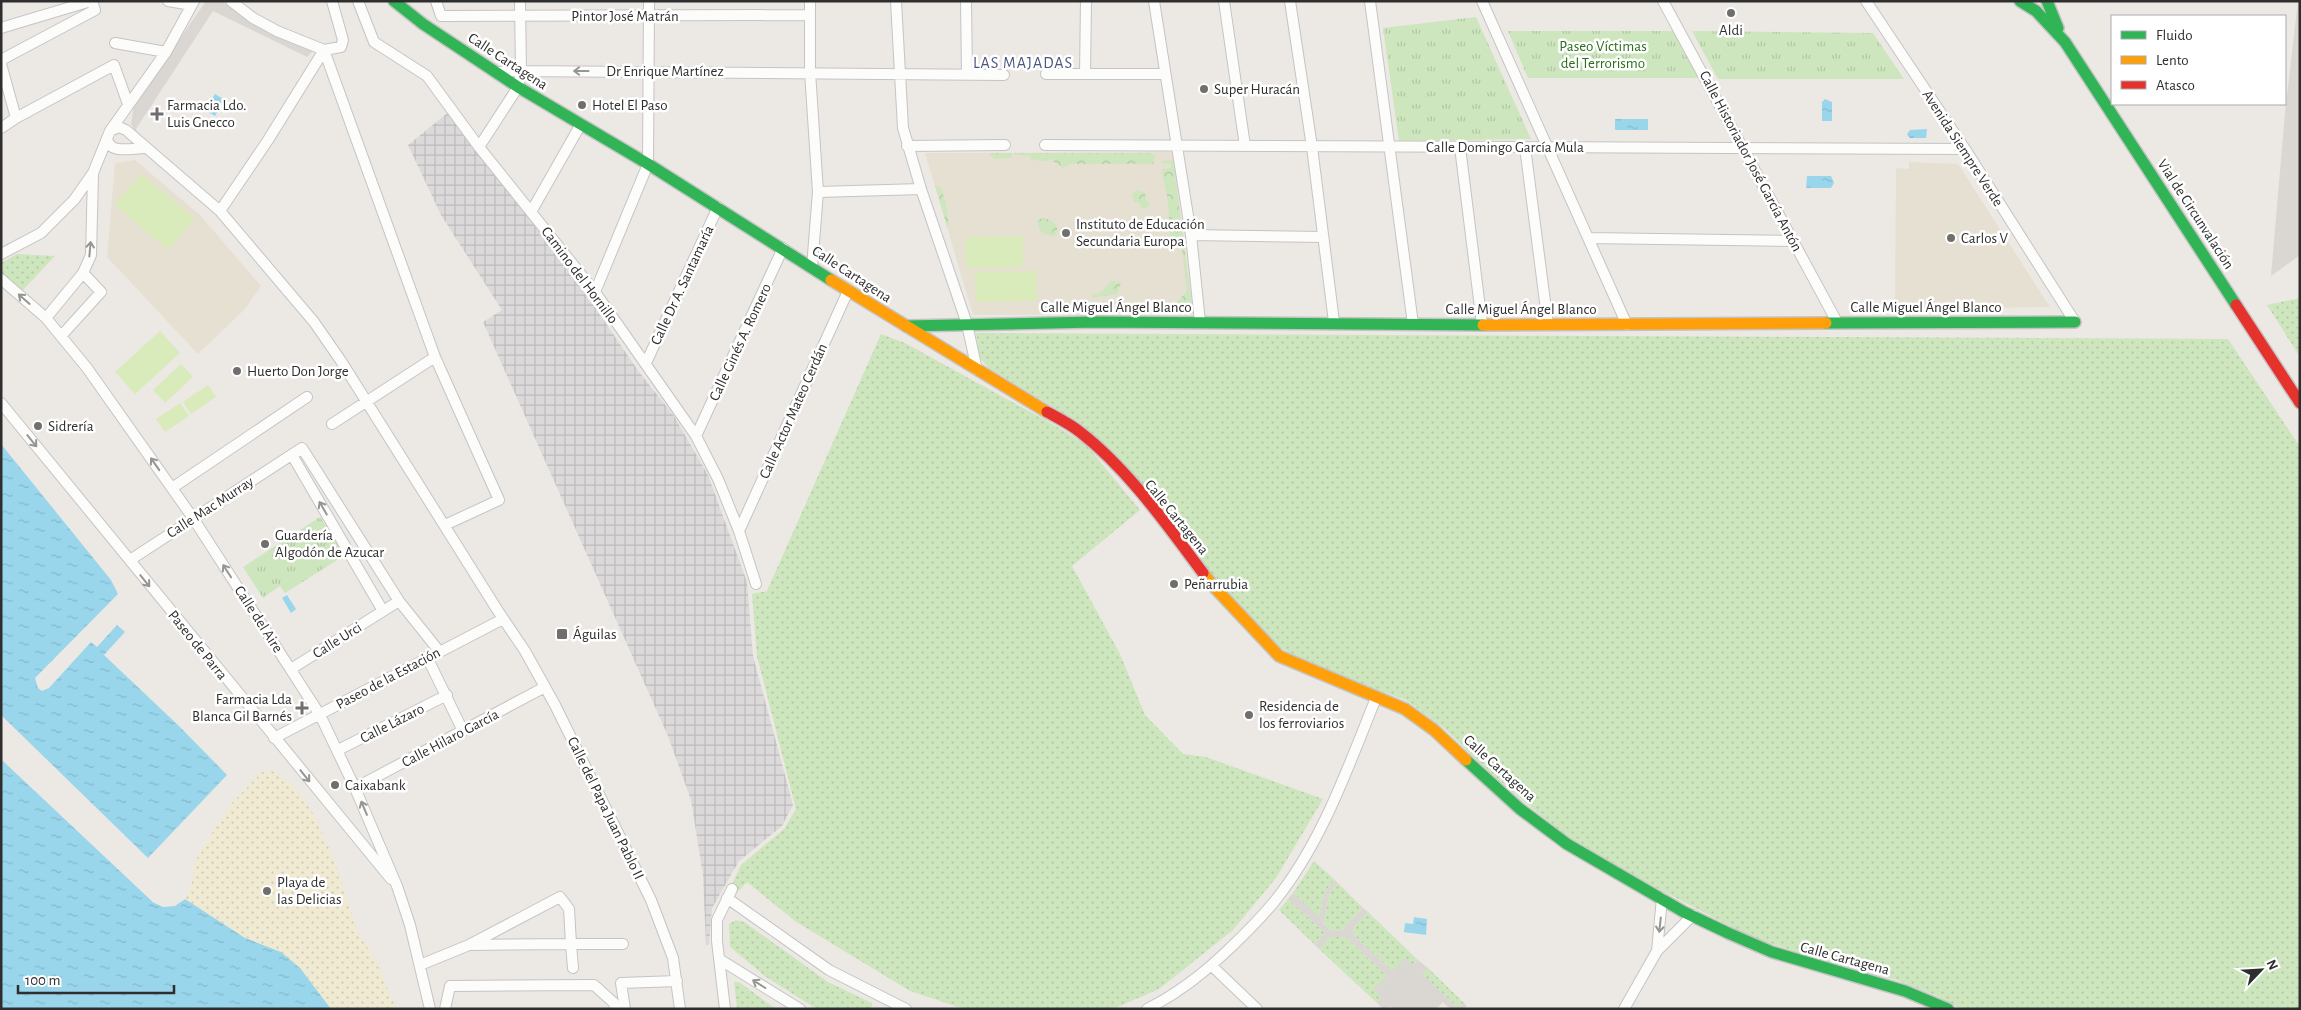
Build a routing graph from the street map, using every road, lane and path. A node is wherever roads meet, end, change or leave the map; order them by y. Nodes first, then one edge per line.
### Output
1 (168, 1) edge
2 (231, 1) edge
3 (332, 1) edge
4 (358, 1) edge
5 (394, 1) edge
6 (436, 1) edge
7 (520, 1) edge
8 (649, 1) edge
9 (810, 1) edge
10 (896, 1) edge
11 (966, 1) edge
12 (1086, 1) edge
13 (1154, 1) edge
14 (1224, 1) edge
15 (1290, 1) edge
16 (1370, 1) edge
17 (1482, 1) edge
18 (1664, 1) edge
19 (1866, 1) edge
20 (2020, 1) edge
21 (2048, 1) edge
22 (193, 3) edge
23 (93, 4) edge
24 (520, 15) junction
25 (810, 15) junction
26 (441, 16) junction
27 (648, 16) junction
28 (427, 26) junction
29 (1, 28) edge
30 (2065, 42) junction
31 (115, 43) dead end
32 (324, 50) junction
33 (166, 52) junction
34 (1, 60) edge
35 (1, 64) edge
36 (521, 71) junction
37 (648, 71) junction
38 (499, 72) junction
39 (810, 72) junction
40 (900, 74) junction
41 (966, 74) junction
42 (1046, 74) dead end
43 (1085, 74) junction
44 (1164, 74) junction
45 (1004, 76) dead end
46 (518, 87) junction
47 (126, 106) junction
48 (16, 118) junction
49 (581, 124) junction
50 (1, 128) edge
51 (127, 131) junction
52 (108, 134) junction
53 (1005, 145) dead end
54 (1046, 145) dead end
55 (907, 146) junction
56 (1176, 146) junction
57 (1245, 146) junction
58 (479, 147) junction
59 (1312, 147) junction
60 (1391, 147) junction
61 (1460, 147) junction
62 (145, 148) junction
63 (1525, 148) junction
64 (1548, 148) junction
65 (1745, 148) junction
66 (119, 149) junction
67 (1965, 149) junction
68 (97, 160) junction
69 (648, 164) junction
70 (93, 173) junction
71 (920, 188) junction
72 (818, 192) junction
73 (718, 207) junction
74 (220, 211) junction
75 (531, 212) junction
76 (1191, 234) junction
77 (1323, 237) junction
78 (1588, 238) junction
79 (1794, 241) junction
80 (783, 248) junction
81 (1, 254) edge
82 (812, 267) junction
83 (83, 273) junction
84 (1, 279) edge
85 (848, 291) junction
86 (595, 292) junction
87 (46, 318) junction
88 (1200, 322) junction
89 (1334, 322) junction
90 (1838, 322) junction
91 (2075, 322) joint
92 (967, 324) junction
93 (1413, 324) junction
94 (1482, 324) junction
95 (1548, 325) junction
96 (1627, 325) junction
97 (906, 326) junction
98 (62, 335) junction
99 (435, 357) junction
100 (646, 363) junction
101 (977, 370) junction
102 (307, 397) dead end
103 (1, 403) edge
104 (366, 403) junction
105 (2300, 403) edge
106 (332, 424) dead end
107 (696, 436) junction
108 (292, 455) junction
109 (172, 488) junction
110 (193, 518) junction
111 (445, 525) junction
112 (739, 531) junction
113 (130, 560) junction
114 (756, 584) dead end
115 (399, 602) junction
116 (383, 611) junction
117 (503, 619) junction
118 (439, 651) junction
119 (427, 657) junction
120 (291, 668) junction
121 (545, 687) junction
122 (446, 695) junction
123 (1376, 698) junction
124 (320, 715) junction
125 (463, 731) junction
126 (274, 738) junction
127 (338, 750) junction
128 (355, 788) junction
129 (375, 834) junction
130 (360, 843) junction
131 (397, 886) junction
132 (1662, 898) junction
133 (1693, 915) junction
134 (571, 944) junction
135 (623, 944) dead end
136 (469, 945) junction
137 (1657, 951) junction
138 (719, 959) junction
139 (420, 965) junction
140 (1212, 966) junction
141 (573, 968) dead end
142 (677, 981) junction
143 (430, 1009) edge
144 (445, 1009) edge
145 (615, 1009) edge
146 (625, 1009) edge
147 (680, 1009) edge
148 (725, 1009) edge
149 (800, 1009) edge
150 (906, 1009) edge
151 (1147, 1009) edge
152 (1257, 1009) edge
153 (1624, 1009) edge
154 (1948, 1009) edge

1 - 22 street
2 - 32 street
3 - 32 street
4 - 58 street, Camino del Hornillo
5 - 28 main road, Calle Cartagena
6 - 26 street
7 - 24 street
8 - 27 street
9 - 25 street
10 - 40 street
11 - 41 street
12 - 43 street
13 - 44 street
14 - 57 street
15 - 59 street
16 - 60 street
17 - 64 street
18 - 65 street, Calle Historiador José García Antón
19 - 67 street, Avenida Siempre Verde
20 - 30 main road, Vial de Circunvalación
21 - 30 main road, Vial de Circunvalación
22 - 33 street
23 - 29 street
23 - 34 street
24 - 26 street, Pintor José Matrán
24 - 27 street, Pintor José Matrán
24 - 36 street
25 - 27 street, Pintor José Matrán
25 - 39 street
26 - 28 street
27 - 37 street
28 - 38 main road, Calle Cartagena
30 - 105 main road, Vial de Circunvalación
31 - 33 street
32 - 74 street
32 - 99 street
33 - 47 street
35 - 48 street
37 -> 36 street, Dr Enrique Martínez
36 - 38 street, Dr Enrique Martínez
36 - 46 street
37 - 39 street, Dr Enrique Martínez
37 - 69 street
38 - 46 main road, Calle Cartagena
39 - 40 street, Dr Enrique Martínez
39 - 72 street
40 - 41 street, Dr Enrique Martínez
40 - 55 street
41 - 45 street, Dr Enrique Martínez
42 - 43 street
43 - 44 street
44 - 56 street
46 - 49 main road, Calle Cartagena
46 - 58 street
47 - 48 street
47 - 51 street
47 - 52 street
48 - 50 street
49 - 69 main road, Calle Cartagena
49 - 75 street
51 - 52 street
51 - 62 street, Calle del Papa Juan Pablo II
51 - 66 street
52 - 66 street
52 - 68 street
53 - 55 street
54 - 56 street, Calle Domingo García Mula
55 - 71 street
56 - 57 street, Calle Domingo García Mula
56 - 76 street
57 - 59 street, Calle Domingo García Mula
58 - 75 street, Camino del Hornillo
59 - 60 street, Calle Domingo García Mula
59 - 77 street
60 - 61 street, Calle Domingo García Mula
60 - 93 street
61 - 63 street, Calle Domingo García Mula
61 - 94 street
62 - 66 street
62 - 74 street, Calle del Papa Juan Pablo II
63 - 64 street, Calle Domingo García Mula
63 - 95 street
64 - 65 street, Calle Domingo García Mula
64 - 78 street
65 - 67 street, Calle Domingo García Mula
65 - 79 street, Calle Historiador José García Antón
66 - 68 street
67 - 91 street, Avenida Siempre Verde
68 - 70 street
69 - 73 main road, Calle Cartagena
69 - 86 street
70 - 81 street
83 -> 70 street
71 - 72 street
71 - 92 street
72 - 82 street
73 - 80 main road, Calle Cartagena
73 - 100 street, Calle Dr A. Santamaría
74 - 104 street, Calle del Papa Juan Pablo II
75 - 86 street, Camino del Hornillo
76 - 77 street
76 - 88 street
77 - 89 street
78 - 79 street
78 - 96 street
79 - 90 street, Calle Historiador José García Antón
80 - 82 main road, Calle Cartagena
80 - 107 street, Calle Ginés A. Romero
82 - 85 main road, Calle Cartagena
83 - 87 street
83 - 98 street
87 -> 84 street, Calle del Aire
85 - 97 main road, Calle Cartagena
85 - 112 street, Calle Actor Mateo Cerdán
86 - 100 street, Camino del Hornillo
87 - 98 street, Calle del Aire
88 - 89 main road, Calle Miguel Ángel Blanco
88 - 92 main road, Calle Miguel Ángel Blanco
89 - 93 main road, Calle Miguel Ángel Blanco
90 - 91 main road, Calle Miguel Ángel Blanco
90 - 96 main road, Calle Miguel Ángel Blanco
92 - 97 main road, Calle Miguel Ángel Blanco
92 - 101 street
93 - 94 main road, Calle Miguel Ángel Blanco
94 - 95 main road, Calle Miguel Ángel Blanco
95 - 96 main road, Calle Miguel Ángel Blanco
97 - 101 main road, Calle Cartagena
109 -> 98 street, Calle del Aire
99 - 104 street
99 - 111 street
100 - 107 street, Camino del Hornillo
101 - 123 main road, Calle Cartagena
102 - 109 street
103 -> 113 street, Paseo de Parra
104 - 106 street
104 - 111 street, Calle del Papa Juan Pablo II
107 - 112 street, Camino del Hornillo
108 - 110 street, Calle Mac Murray
108 - 115 street
116 -> 108 street
109 - 110 street, Calle del Aire
110 - 113 street, Calle Mac Murray
120 -> 110 street, Calle del Aire
111 - 117 street, Calle del Papa Juan Pablo II
112 - 114 street, Camino del Hornillo
113 -> 126 street, Paseo de Parra
115 - 116 street, Calle Urci
115 - 118 street
116 - 120 street, Calle Urci
117 - 118 street, Paseo de la Estación
117 - 121 street, Calle del Papa Juan Pablo II
118 - 119 street, Paseo de la Estación
119 - 122 street
119 - 124 street, Paseo de la Estación
120 - 124 street, Calle del Aire
121 - 125 street, Calle Hilaro García
121 - 142 street, Calle del Papa Juan Pablo II
122 - 125 street
122 - 127 street, Calle Lázaro
123 - 132 main road, Calle Cartagena
123 - 140 street
124 - 126 street, Paseo de la Estación
124 - 127 street, Calle del Aire
125 - 128 street, Calle Hilaro García
126 -> 130 street, Paseo de Parra
127 - 128 street, Calle del Aire
129 -> 128 street, Calle del Aire
129 - 130 street
129 - 131 street, Calle del Aire
130 - 131 street, Paseo de Parra
131 - 139 street, Calle del Aire
132 - 133 main road, Calle Cartagena
132 -> 137 street
133 - 137 street
133 - 154 main road, Calle Cartagena
134 - 135 street
134 - 136 street
134 - 136 street
134 - 141 street
136 - 139 street
137 - 153 street
138 - 148 street
149 -> 138 street
138 - 150 street
139 - 143 street, Calle del Aire
140 - 151 street
140 - 152 street
142 - 146 street
142 - 147 street, Calle del Papa Juan Pablo II
144 - 145 street

